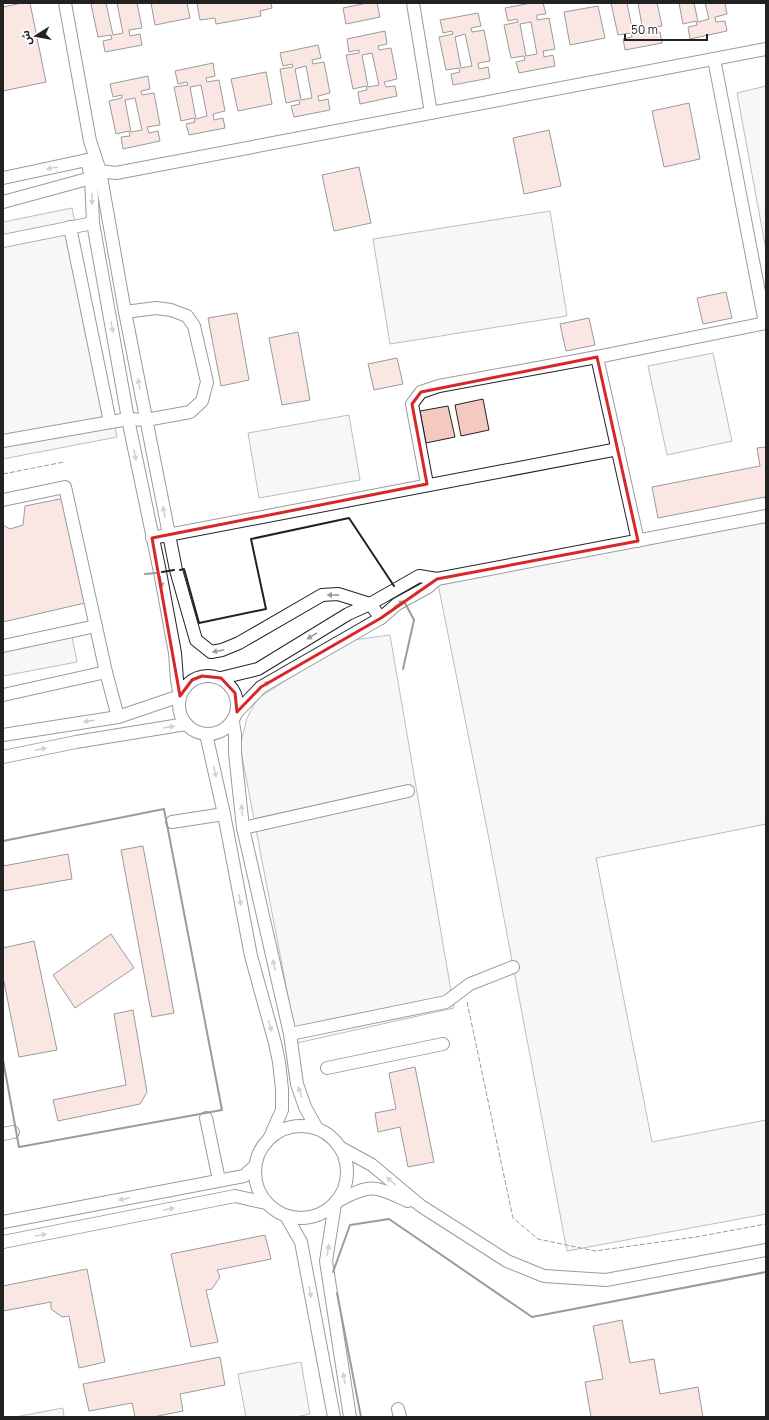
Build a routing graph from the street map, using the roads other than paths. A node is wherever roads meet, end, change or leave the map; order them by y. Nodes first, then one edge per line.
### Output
1 (65, 3) edge
2 (413, 3) edge
3 (766, 49) edge
4 (714, 59) junction
5 (431, 113) junction
6 (95, 174) junction
7 (3, 178) edge
8 (3, 202) edge
9 (93, 223) junction
10 (70, 227) junction
11 (3, 241) edge
12 (125, 312) junction
13 (766, 323) edge
14 (597, 357) junction
15 (128, 419) junction
16 (146, 420) junction
17 (110, 422) junction
18 (3, 441) edge
19 (618, 449) junction
20 (427, 484) junction
21 (3, 500) edge
22 (766, 516) edge
23 (169, 535) junction
24 (152, 538) junction
25 (638, 541) junction
26 (437, 579) junction
27 (370, 604) junction
28 (381, 618) junction
29 (96, 626) junction
30 (3, 646) edge
31 (106, 672) junction
32 (222, 678) junction
33 (3, 695) edge
34 (180, 696) junction
35 (118, 717) junction
36 (235, 717) junction
37 (186, 724) junction
38 (206, 734) junction
39 (3, 735) edge
40 (3, 758) edge
41 (408, 791) dead end
42 (224, 814) junction
43 (172, 822) dead end
44 (243, 828) junction
45 (513, 967) dead end
46 (290, 1034) junction
47 (443, 1044) dead end
48 (327, 1068) dead end
49 (206, 1118) dead end
50 (316, 1127) junction
51 (270, 1137) junction
52 (341, 1148) junction
53 (255, 1166) junction
54 (220, 1180) junction
55 (266, 1203) junction
56 (336, 1203) junction
57 (421, 1206) junction
58 (286, 1216) junction
59 (3, 1222) edge
60 (3, 1242) edge
61 (766, 1250) edge
62 (334, 1417) edge
63 (350, 1417) edge

1 - 6 street
2 - 5 street
3 - 4 street
4 - 5 street
4 - 13 street
5 - 6 street
6 -> 7 street
6 - 8 street
6 -> 9 street
6 - 12 street
9 - 10 street
9 -> 15 street
10 - 11 street
10 - 17 street
16 -> 12 street
12 - 16 street
13 - 14 street
14 - 19 street
14 - 20 street
15 - 16 street
15 - 17 street
15 -> 24 street
23 -> 16 street
17 - 18 street
19 - 20 street
19 - 25 street
20 - 23 street
21 - 29 street
22 - 25 street
23 - 24 street
27 -> 23 street
24 -> 34 street
25 - 26 street
26 - 27 street
28 -> 26 street
27 - 28 street
27 -> 32 street
36 -> 28 street
29 - 30 street
29 - 31 street
31 - 33 street
31 - 35 street
32 - 34 street
32 - 36 street
34 - 35 street
34 - 37 street
35 -> 39 street
36 - 38 street
44 -> 36 street
37 - 38 street
40 -> 37 street
38 -> 42 street
41 - 44 street
42 - 43 street
42 -> 51 street
46 -> 44 street
45 - 46 street
50 -> 46 street
47 - 48 street
49 - 54 street
50 - 51 street
50 - 52 street
51 - 53 street
52 - 56 street
57 -> 52 street
53 - 54 street
53 - 55 street
54 -> 59 street
55 - 58 street
60 -> 55 street
56 - 57 street
56 - 58 street
63 -> 56 street
57 - 61 street
58 -> 62 street

